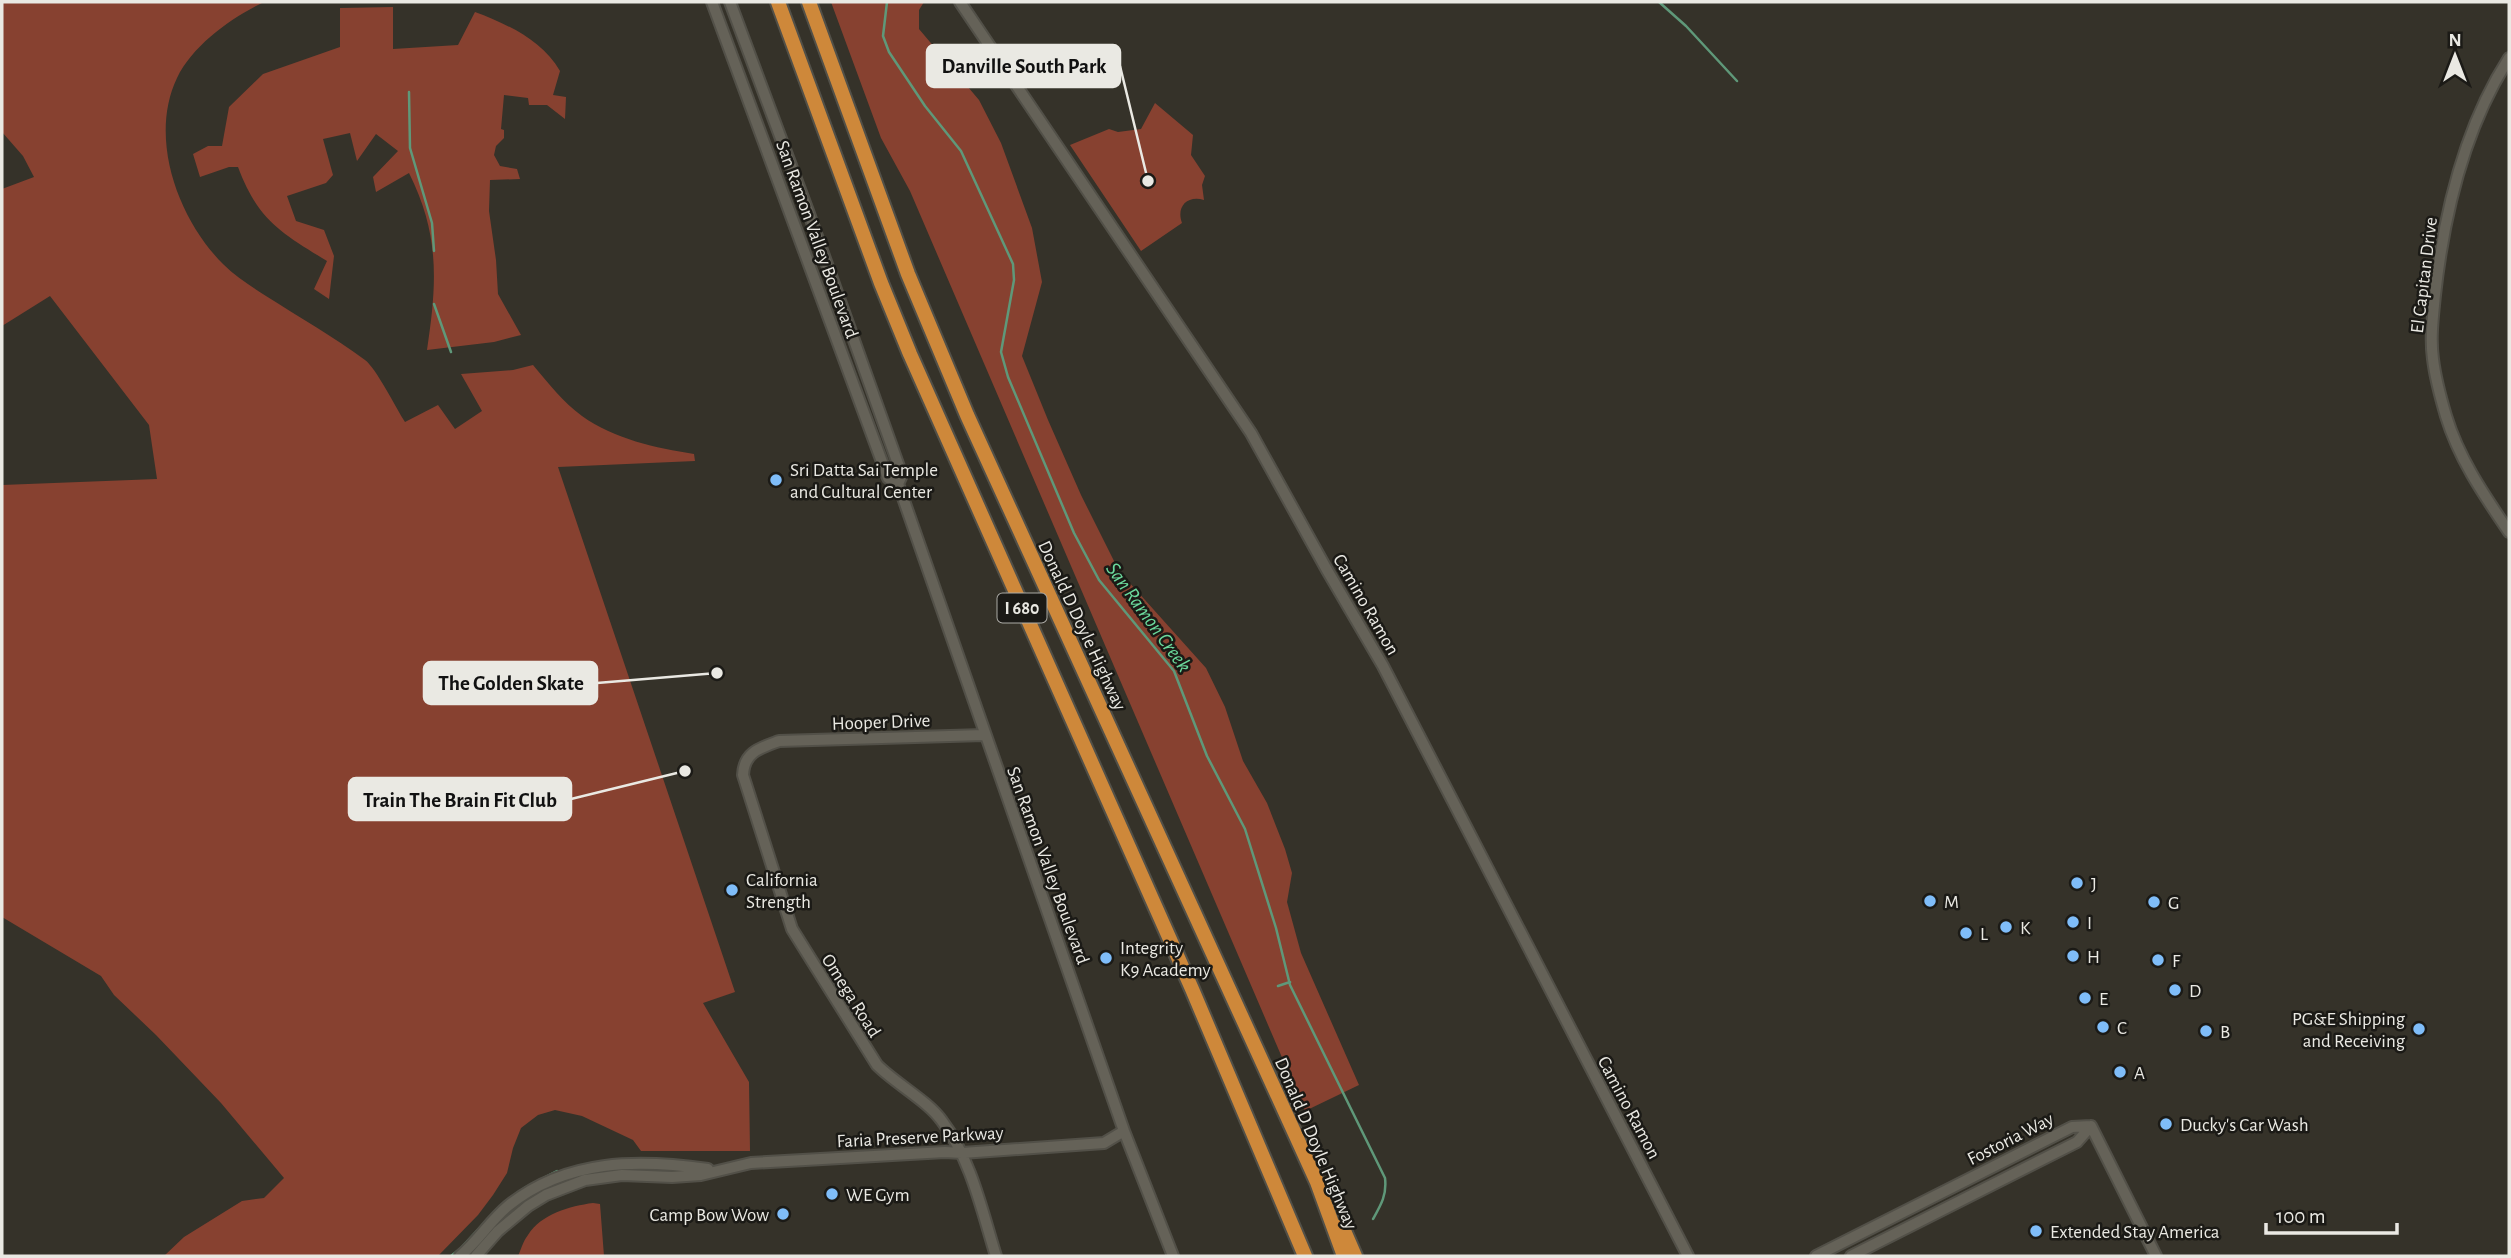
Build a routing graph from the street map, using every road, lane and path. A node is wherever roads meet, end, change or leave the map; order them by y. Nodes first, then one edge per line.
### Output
1 (712, 2) edge
2 (730, 2) edge
3 (778, 2) edge
4 (809, 2) edge
5 (960, 2) edge
6 (2509, 58) edge
7 (898, 484) junction
8 (2509, 532) edge
9 (984, 735) junction
10 (779, 741) joint
11 (2091, 1126) junction
12 (1124, 1131) junction
13 (962, 1153) junction
14 (715, 1170) junction
15 (1317, 1182) junction
16 (1925, 1201) junction
17 (1933, 1214) junction
18 (460, 1256) edge
19 (476, 1256) edge
20 (996, 1256) edge
21 (1173, 1256) edge
22 (1305, 1256) edge
23 (1344, 1256) edge
24 (1355, 1256) edge
25 (1688, 1256) edge
26 (1816, 1256) edge
27 (1851, 1256) edge
28 (2156, 1256) edge

1 - 7 street, San Ramon Valley Boulevard
2 - 7 street, San Ramon Valley Boulevard
3 - 22 highway, I 680
4 - 15 highway, Donald D Doyle Highway / I 680
5 - 25 street, Camino Ramon
6 - 8 street, El Capitan Drive
7 - 9 street, San Ramon Valley Boulevard
9 - 10 street, Hooper Drive
9 - 12 street, San Ramon Valley Boulevard
10 - 13 street, Omega Road
11 - 16 street, Fostoria Way
11 - 17 street, Fostoria Way
11 - 28 street
12 - 13 street, Faria Preserve Parkway
12 - 21 street, San Ramon Valley Boulevard
13 - 14 street, Faria Preserve Parkway
13 - 20 street, Omega Road
14 - 18 street, Faria Preserve Parkway
14 - 19 street, Faria Preserve Parkway
15 - 23 highway, Donald D Doyle Highway / I 680
15 - 24 highway
16 - 17 street
16 - 26 street, Fostoria Way
17 - 27 street, Fostoria Way

